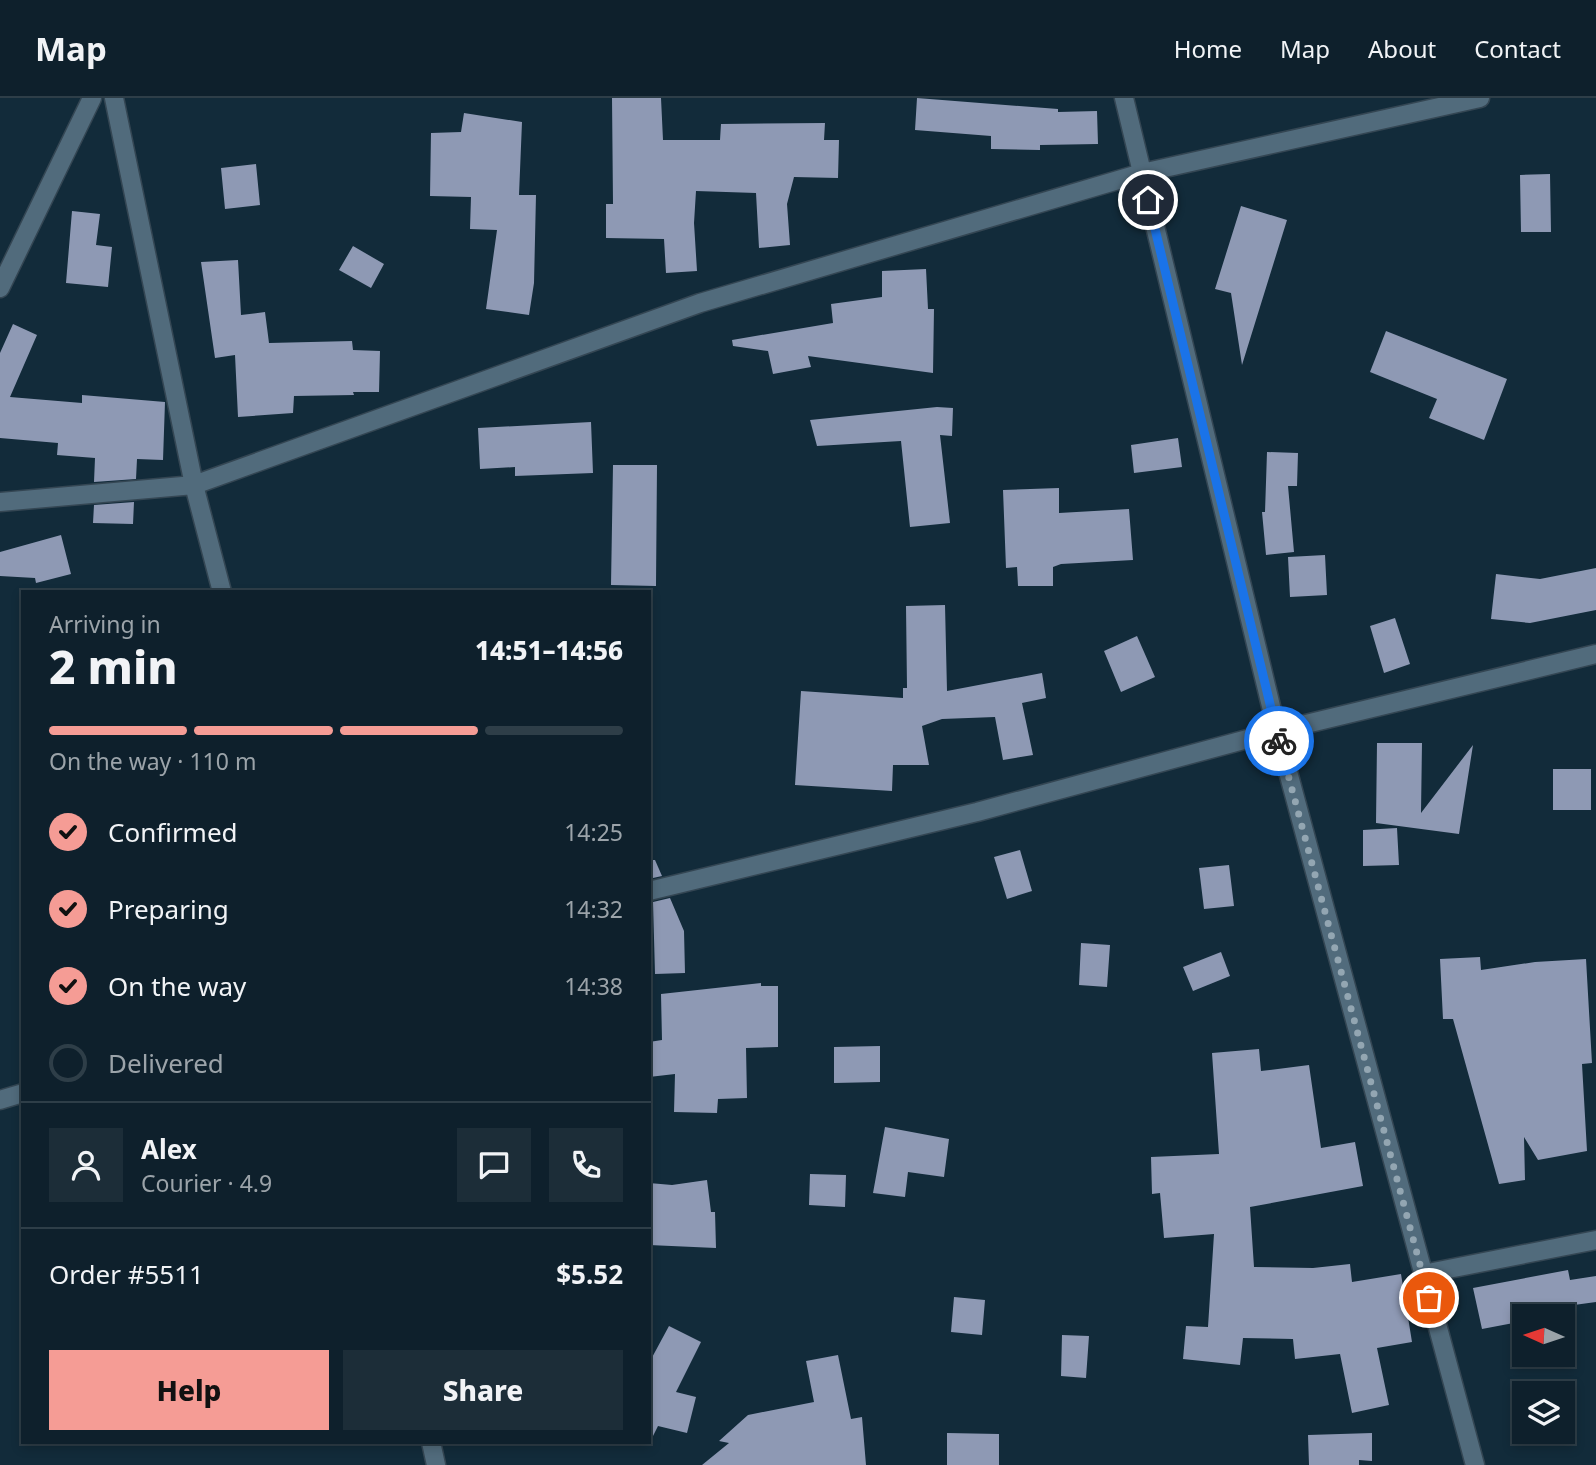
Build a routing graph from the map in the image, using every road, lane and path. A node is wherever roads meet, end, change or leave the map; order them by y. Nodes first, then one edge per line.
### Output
1 (92, 98) edge
2 (114, 98) edge
3 (1124, 98) edge
4 (1480, 98) edge
5 (1142, 173) junction
6 (0, 288) edge
7 (194, 485) junction
8 (0, 502) edge
9 (221, 590) edge
10 (1596, 654) edge
11 (1276, 731) junction
12 (651, 891) edge
13 (21, 1094) edge
14 (0, 1100) edge
15 (1596, 1240) edge
16 (1423, 1274) junction
17 (431, 1444) edge
18 (436, 1465) edge
19 (1475, 1465) edge

1 - 6 street
2 - 7 street
3 - 5 street
4 - 5 street
5 - 7 street
5 - 11 street
7 - 8 street
7 - 9 street
10 - 11 street
11 - 12 street
11 - 16 street
13 - 14 street
15 - 16 street
16 - 19 street
17 - 18 street

